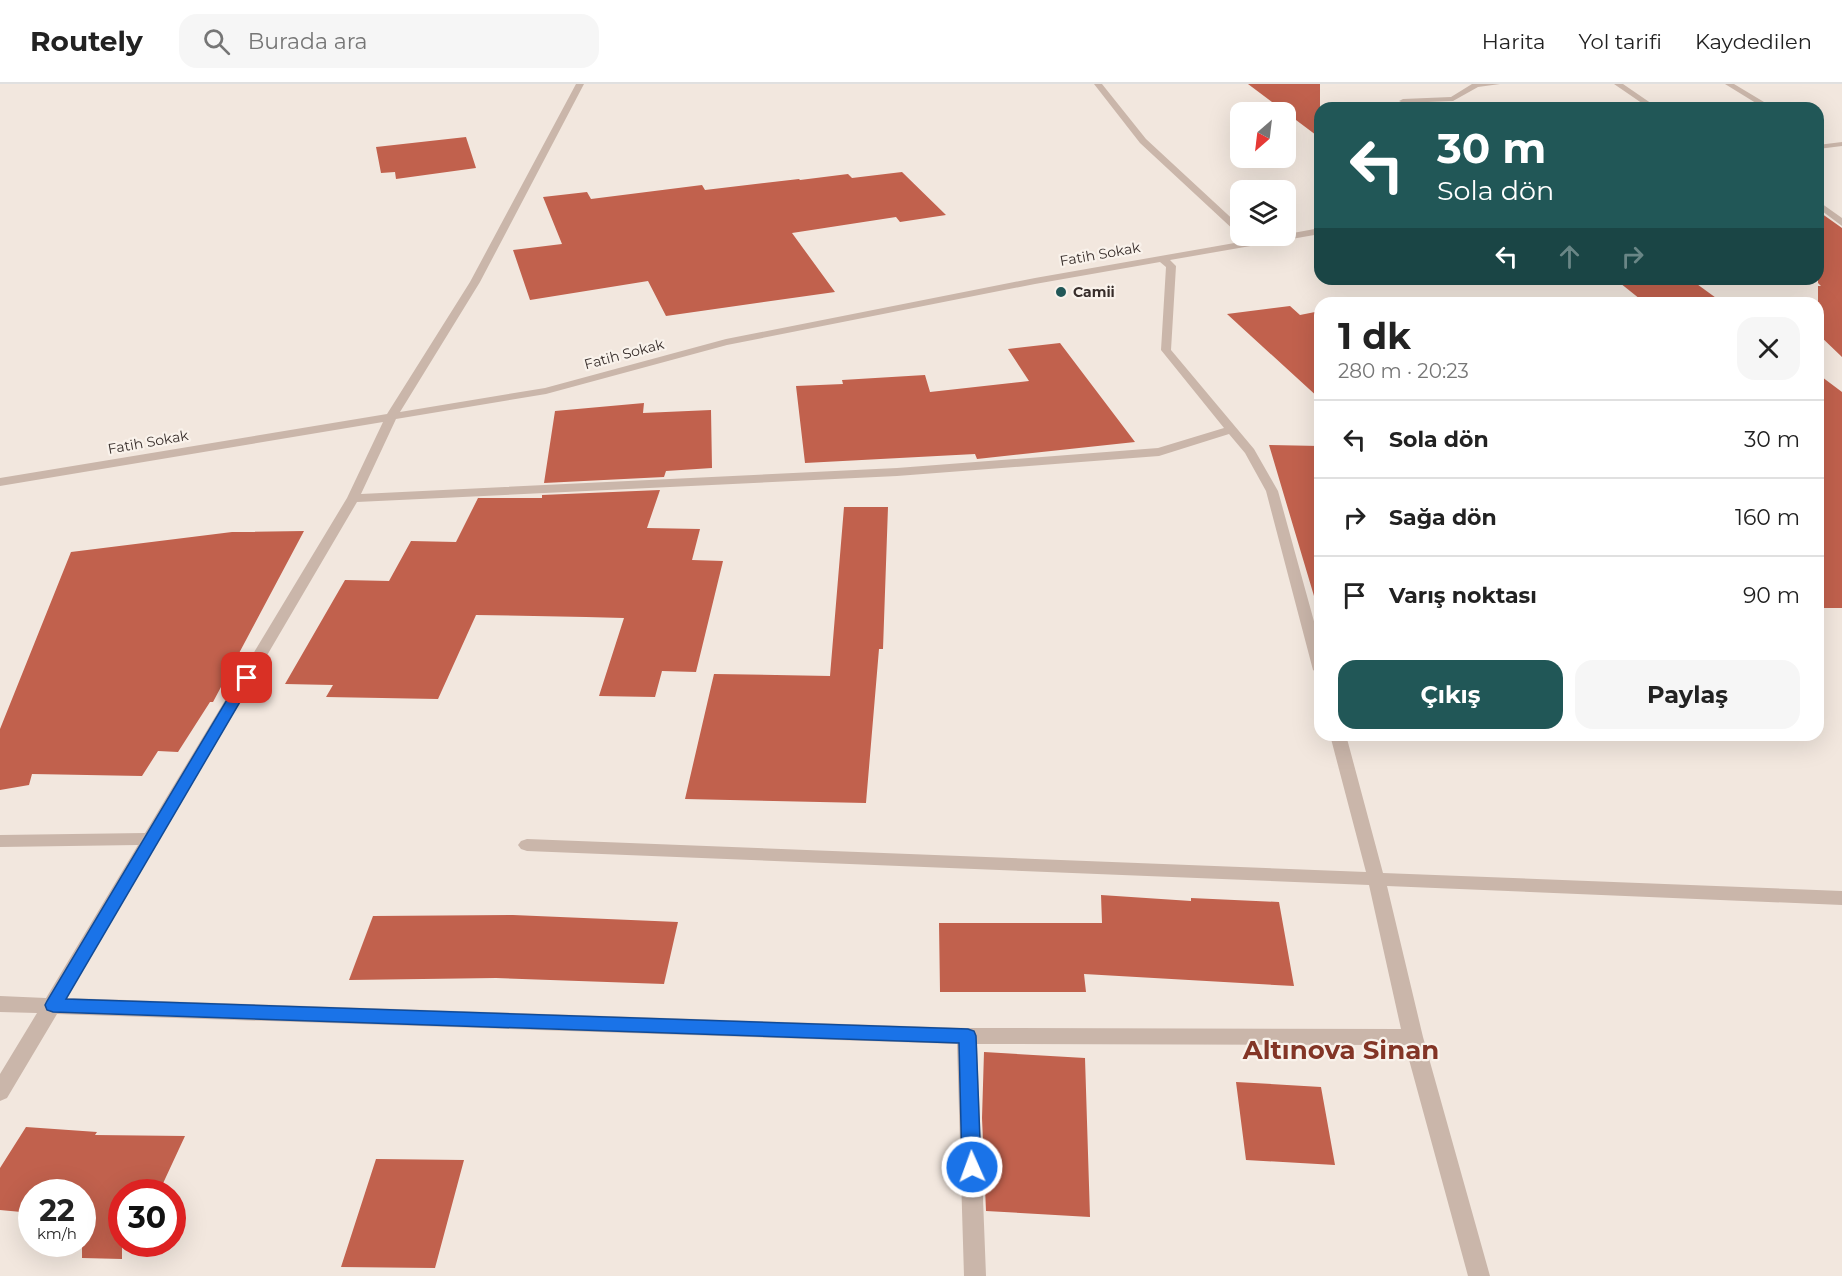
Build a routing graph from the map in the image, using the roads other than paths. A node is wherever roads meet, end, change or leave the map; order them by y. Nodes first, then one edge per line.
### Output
1 (580, 84) edge
2 (1098, 84) edge
3 (1496, 84) edge
4 (1618, 84) edge
5 (1729, 84) edge
6 (1404, 102) edge
7 (1645, 102) edge
8 (1760, 102) edge
9 (1842, 144) edge
10 (1824, 146) edge
11 (1824, 209) edge
12 (1230, 222) edge
13 (1842, 223) edge
14 (1314, 232) edge
15 (1296, 234) edge
16 (1230, 243) edge
17 (1161, 258) junction
18 (392, 416) junction
19 (1232, 429) junction
20 (0, 482) edge
21 (353, 498) junction
22 (1314, 648) edge
23 (1340, 741) edge
24 (152, 839) junction
25 (0, 841) edge
26 (527, 845) dead end
27 (1376, 878) junction
28 (1842, 898) edge
29 (0, 1004) edge
30 (53, 1005) junction
31 (968, 1036) junction
32 (1413, 1037) junction
33 (0, 1092) edge
34 (975, 1276) edge
35 (1479, 1276) edge

1 - 18 street
2 - 12 street
3 - 6 street
4 - 7 street
5 - 8 street
9 - 10 street
11 - 13 street
14 - 15 street, Fatih Sokak
16 - 17 street, Fatih Sokak
17 - 18 street, Fatih Sokak
17 - 19 street
18 - 20 street, Fatih Sokak
18 - 21 street
19 - 21 street
19 - 22 street
21 - 24 street
23 - 27 street
24 - 25 street
24 - 30 street
26 - 27 street
27 - 28 street
27 - 32 street
29 - 30 street
30 - 31 street
30 - 33 street
31 - 32 street
31 - 34 street
32 - 35 street

